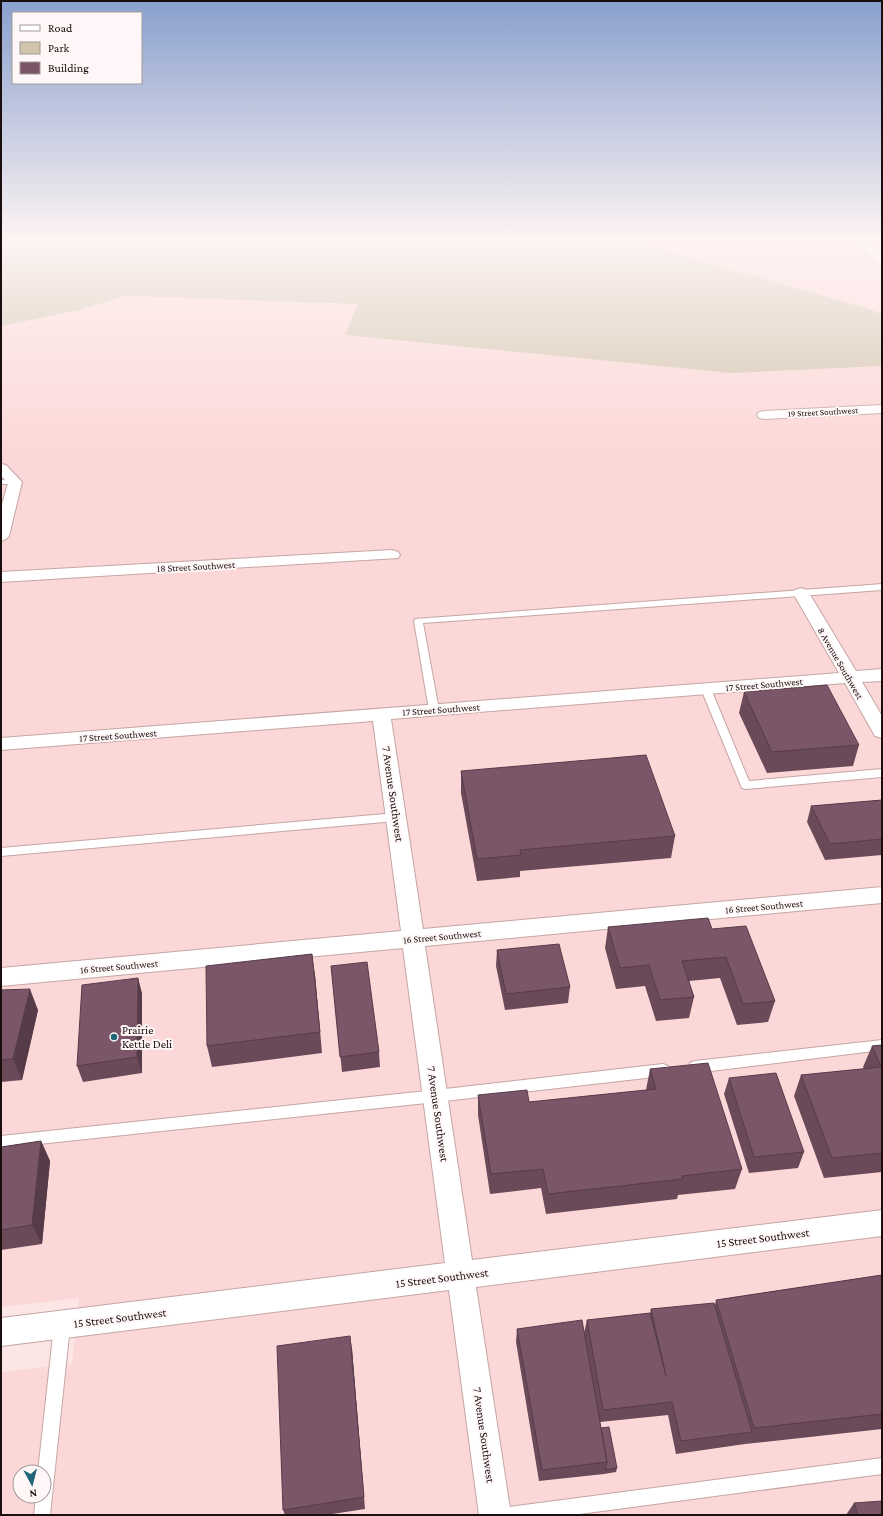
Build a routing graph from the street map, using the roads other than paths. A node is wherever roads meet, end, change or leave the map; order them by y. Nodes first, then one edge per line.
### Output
1 (882, 409) edge
2 (764, 415) dead end
3 (1, 468) edge
4 (8, 482) edge
5 (1, 536) edge
6 (392, 555) dead end
7 (1, 577) edge
8 (882, 587) edge
9 (801, 593) junction
10 (882, 675) edge
11 (850, 677) junction
12 (706, 689) junction
13 (434, 710) junction
14 (381, 714) junction
15 (882, 732) edge
16 (1, 744) edge
17 (882, 773) edge
18 (396, 818) junction
19 (1, 852) edge
20 (882, 895) edge
21 (413, 939) junction
22 (1, 977) edge
23 (882, 1046) edge
24 (436, 1096) junction
25 (1, 1142) edge
26 (882, 1223) edge
27 (461, 1275) junction
28 (62, 1325) junction
29 (1, 1332) edge
30 (47, 1464) edge
31 (882, 1466) edge
32 (43, 1504) edge
33 (42, 1515) edge
34 (495, 1515) edge
35 (509, 1515) edge

1 - 2 street, 19 Street Southwest
3 - 4 street
4 - 5 street
6 - 7 street, 18 Street Southwest
8 - 9 lane
9 - 11 street, 8 Avenue Southwest
9 - 13 lane
10 - 11 street, 17 Street Southwest
11 - 12 street, 17 Street Southwest
11 - 15 street, 8 Avenue Southwest
12 - 13 street, 17 Street Southwest
12 - 17 lane
13 - 14 street, 17 Street Southwest
14 - 16 street, 17 Street Southwest
14 - 18 street, 7 Avenue Southwest
18 - 19 lane
18 - 21 street, 7 Avenue Southwest
20 - 21 street, 16 Street Southwest
21 - 22 street, 16 Street Southwest
21 - 24 street, 7 Avenue Southwest
23 - 24 lane
24 - 25 lane
24 - 27 street, 7 Avenue Southwest
26 - 27 street, 15 Street Southwest
27 - 28 street, 15 Street Southwest
27 - 34 street, 7 Avenue Southwest
28 - 29 street, 15 Street Southwest
28 - 30 lane
31 - 35 lane
32 - 33 lane

